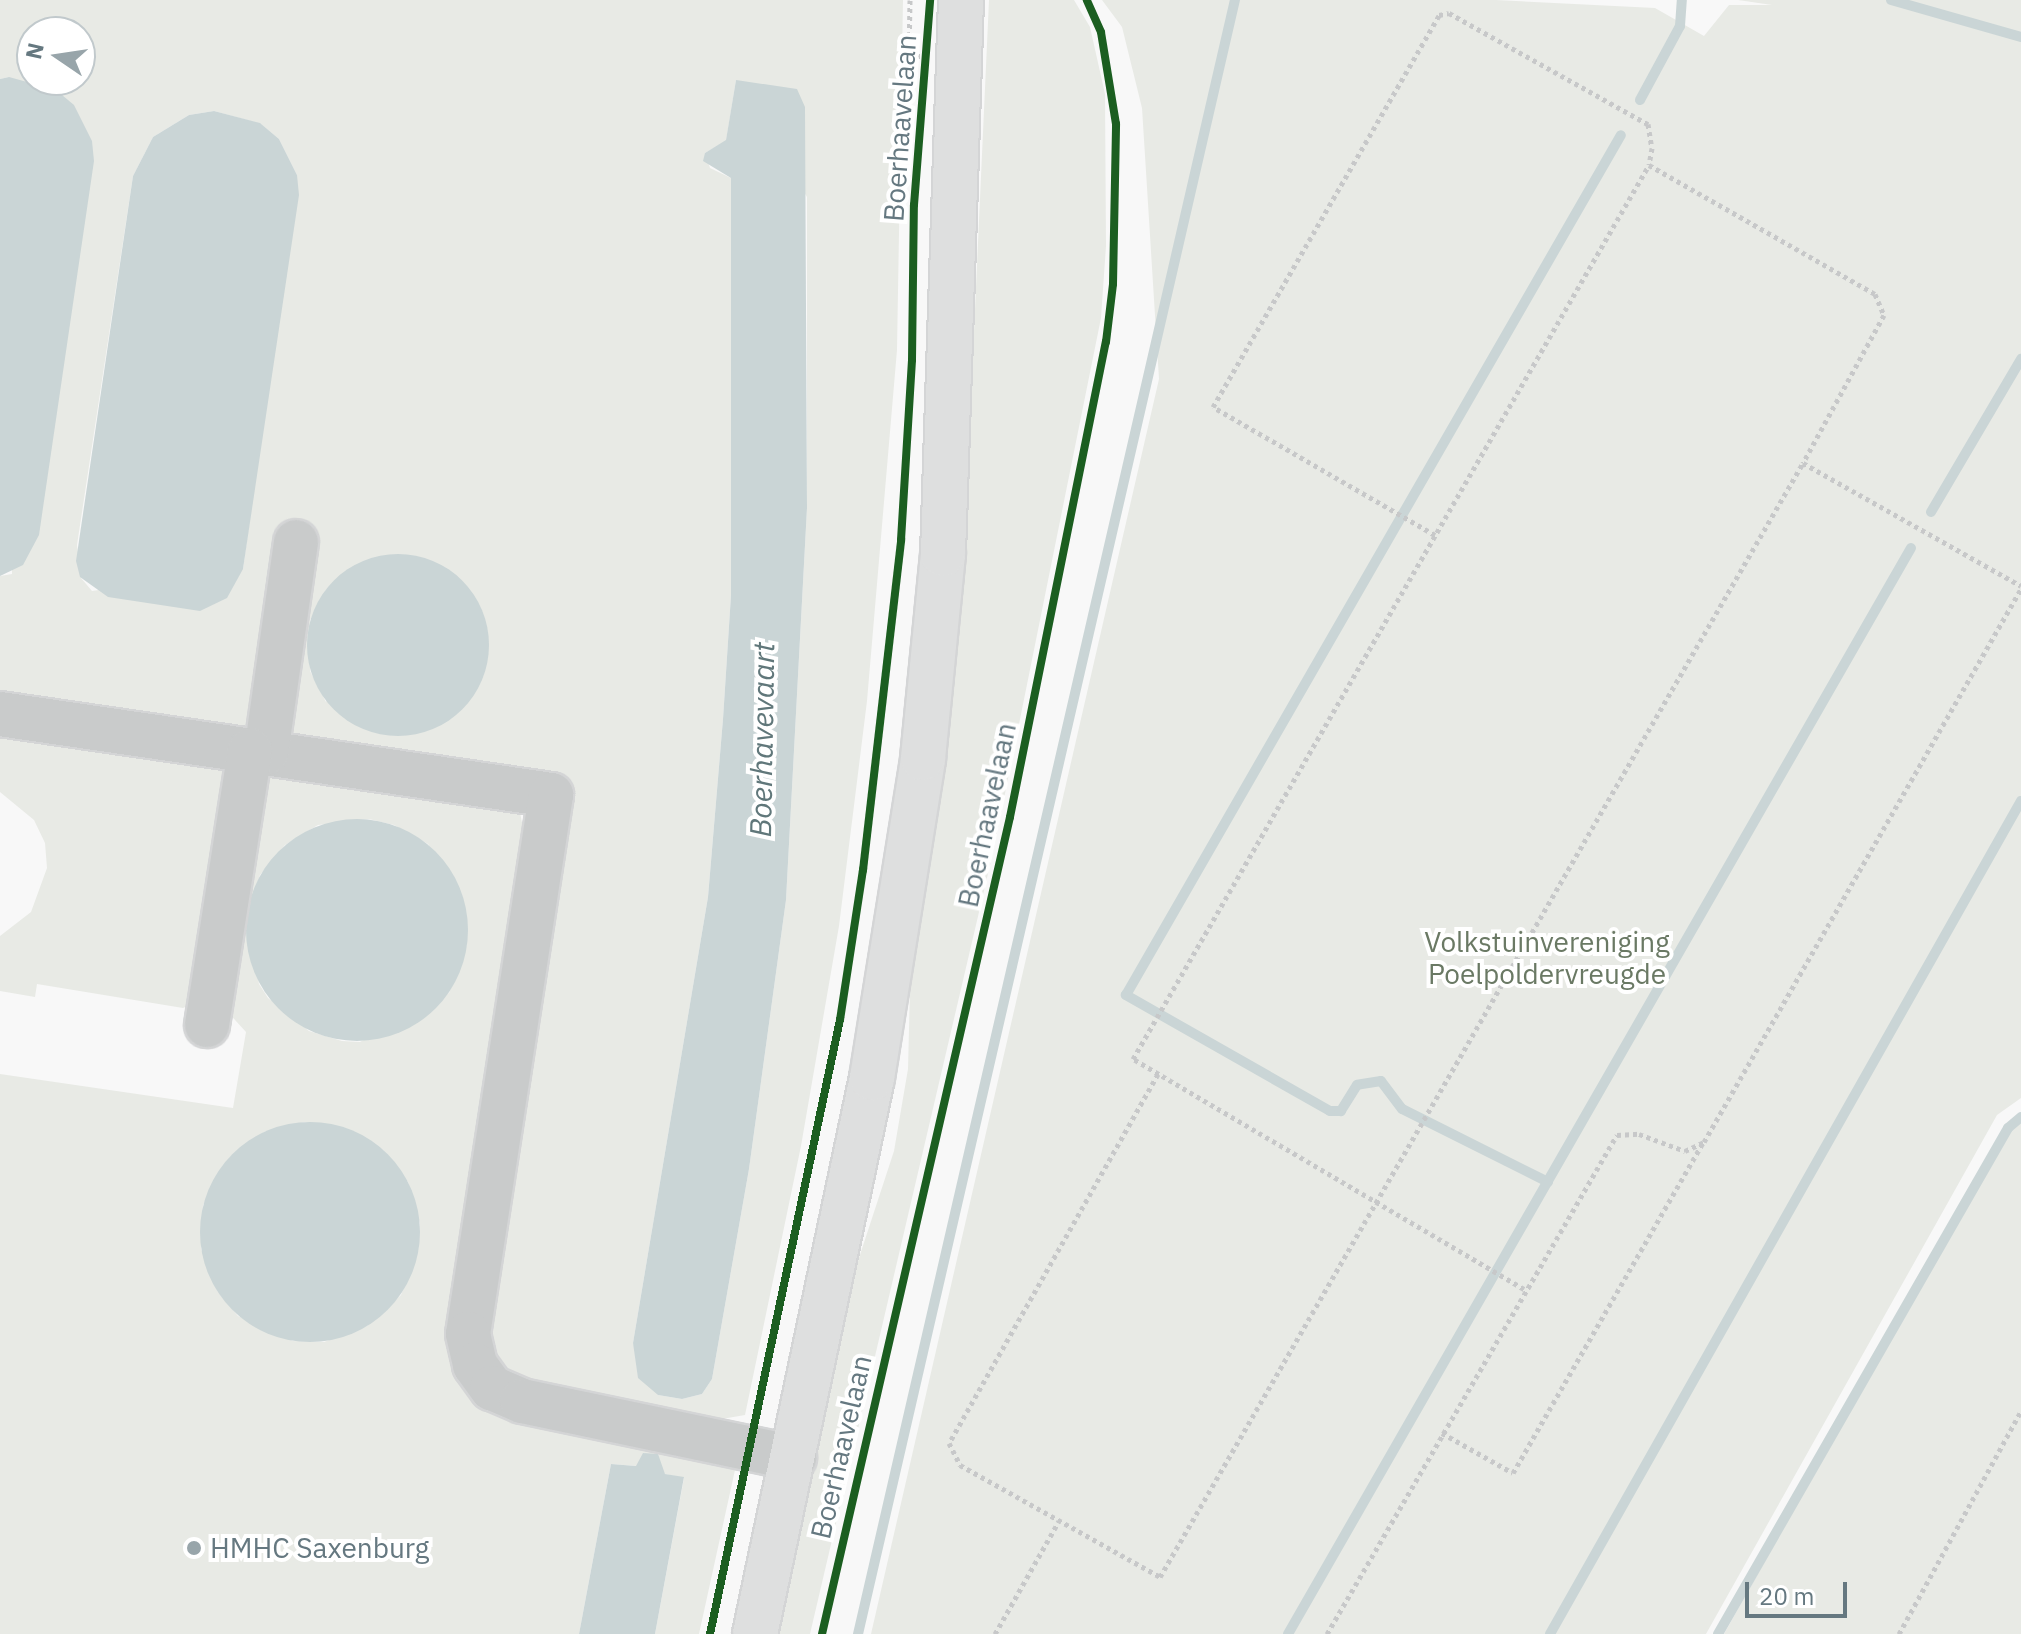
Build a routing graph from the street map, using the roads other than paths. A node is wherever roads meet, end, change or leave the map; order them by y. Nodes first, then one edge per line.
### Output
1 (950, 24) edge
2 (296, 542) dead end
3 (0, 714) edge
4 (258, 752) junction
5 (207, 1025) dead end
6 (794, 1458) junction
7 (755, 1634) edge

1 - 6 main road, Boerhaavelaan
2 - 4 lane
3 - 4 lane
4 - 5 lane
4 - 6 lane, Boerhaavelaan
6 - 7 main road, Boerhaavelaan

